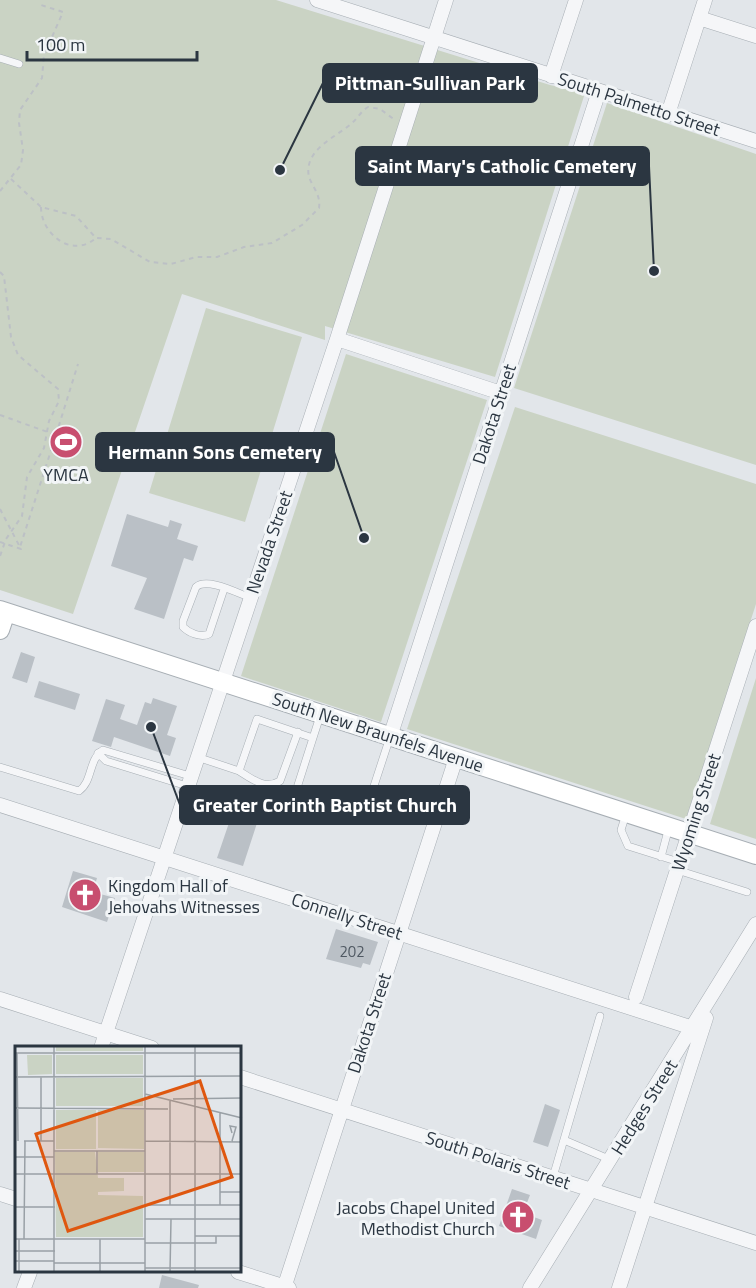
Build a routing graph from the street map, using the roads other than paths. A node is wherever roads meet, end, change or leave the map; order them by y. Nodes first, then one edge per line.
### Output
1 (317, 0) edge
2 (446, 0) edge
3 (576, 0) edge
4 (705, 0) edge
5 (699, 18) junction
6 (756, 36) edge
7 (434, 38) junction
8 (0, 58) edge
9 (19, 64) dead end
10 (551, 75) junction
11 (599, 91) junction
12 (668, 114) junction
13 (756, 141) edge
14 (337, 339) junction
15 (501, 393) junction
16 (224, 589) junction
17 (250, 597) junction
18 (3, 611) edge
19 (756, 626) edge
20 (0, 630) edge
21 (222, 681) junction
22 (321, 714) junction
23 (298, 732) junction
24 (390, 737) junction
25 (313, 738) junction
26 (98, 753) junction
27 (197, 757) junction
28 (456, 758) junction
29 (0, 767) edge
30 (239, 771) junction
31 (189, 781) junction
32 (296, 791) dead end
33 (372, 792) dead end
34 (0, 805) edge
35 (626, 813) junction
36 (669, 827) junction
37 (688, 834) junction
38 (756, 855) edge
39 (163, 857) junction
40 (661, 857) junction
41 (678, 866) junction
42 (747, 892) dead end
43 (756, 924) edge
44 (398, 933) junction
45 (714, 993) junction
46 (636, 997) dead end
47 (0, 999) edge
48 (600, 1016) dead end
49 (693, 1028) junction
50 (106, 1033) junction
51 (102, 1046) edge
52 (146, 1046) edge
53 (242, 1078) edge
54 (340, 1109) junction
55 (564, 1140) junction
56 (610, 1160) junction
57 (553, 1177) junction
58 (592, 1191) junction
59 (0, 1194) edge
60 (15, 1199) edge
61 (645, 1208) junction
62 (756, 1243) edge
63 (30, 1273) edge
64 (241, 1273) edge
65 (24, 1288) edge
66 (285, 1288) edge
67 (530, 1288) edge
68 (619, 1288) edge

1 - 7 street, South Palmetto Street
2 - 7 street, Nevada Street
3 - 10 street
4 - 5 street
5 - 6 street
5 - 12 street
7 - 10 street, South Palmetto Street
7 - 14 street, Nevada Street
8 - 9 lane
10 - 11 street, South Palmetto Street
11 - 12 street, South Palmetto Street
11 - 15 street, Dakota Street
12 - 13 street, South Palmetto Street
14 - 15 street
14 - 17 street, Nevada Street
15 - 24 street, Dakota Street
16 - 16 lane
16 - 17 lane
17 - 21 street, Nevada Street
18 - 20 main road
18 - 21 main road, South New Braunfels Avenue
19 - 37 street, Wyoming Street
21 - 22 main road, South New Braunfels Avenue
21 - 27 street, Nevada Street
22 - 24 main road, South New Braunfels Avenue
22 - 25 lane
23 - 25 lane
23 - 30 lane
23 - 30 lane
24 - 28 main road, South New Braunfels Avenue
24 - 33 lane
25 - 32 lane
26 - 29 lane
26 - 31 lane
26 - 31 lane
27 - 30 lane
27 - 31 street, Nevada Street
28 - 35 main road, South New Braunfels Avenue
28 - 44 street, Dakota Street
31 - 39 street, Nevada Street
34 - 39 street, Connelly Street
35 - 36 main road, South New Braunfels Avenue
35 - 40 lane
36 - 37 main road, South New Braunfels Avenue
36 - 40 lane
37 - 38 main road, South New Braunfels Avenue
37 - 41 street, Wyoming Street
39 - 44 street, Connelly Street
39 - 50 street, Nevada Street
40 - 41 lane
41 - 42 lane
41 - 46 street, Wyoming Street
43 - 45 street, Hedges Street
44 - 49 street, Connelly Street
44 - 54 street, Dakota Street
45 - 49 street, Hedges Street
45 - 61 street
47 - 50 street
48 - 55 lane
49 - 56 street, Hedges Street
50 - 51 street, Nevada Street
50 - 52 street
53 - 54 street, South Polaris Street
54 - 57 street, South Polaris Street
54 - 66 street, Dakota Street
55 - 56 lane
55 - 57 lane
56 - 58 street, Hedges Street
57 - 58 street, South Polaris Street
58 - 61 street, South Polaris Street
58 - 67 street, Hedges Street
59 - 60 street
61 - 62 street, South Polaris Street
61 - 68 street
63 - 65 street
64 - 66 street

